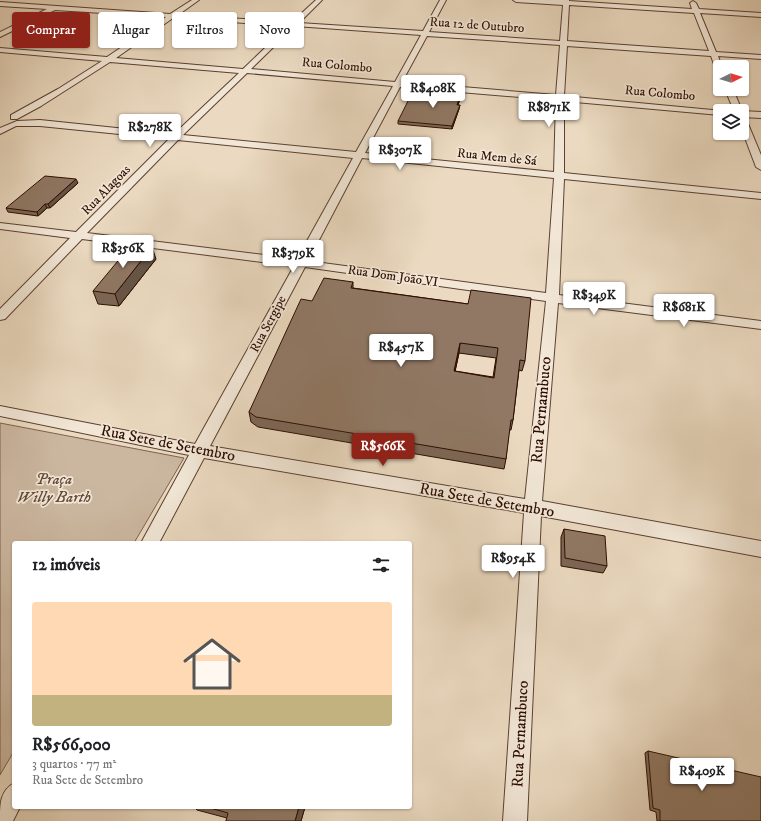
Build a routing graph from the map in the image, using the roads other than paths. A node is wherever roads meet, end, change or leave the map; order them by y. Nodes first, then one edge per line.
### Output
1 (196, 0) edge
2 (319, 0) edge
3 (444, 0) edge
4 (516, 0) edge
5 (692, 0) edge
6 (566, 1) edge
7 (64, 2) dead end
8 (0, 4) edge
9 (55, 7) junction
10 (696, 11) junction
11 (178, 12) edge
12 (304, 14) edge
13 (761, 15) edge
14 (172, 16) joint
15 (304, 25) edge
16 (425, 33) junction
17 (0, 35) edge
18 (564, 43) junction
19 (270, 48) edge
20 (0, 50) edge
21 (712, 54) junction
22 (761, 57) edge
23 (108, 59) junction
24 (715, 60) edge
25 (247, 71) junction
26 (397, 83) junction
27 (560, 97) junction
28 (713, 111) edge
29 (749, 114) edge
30 (761, 115) edge
31 (10, 122) edge
32 (176, 137) junction
33 (749, 137) edge
34 (359, 156) junction
35 (761, 167) edge
36 (559, 176) junction
37 (761, 196) edge
38 (0, 226) edge
39 (80, 235) junction
40 (301, 263) junction
41 (551, 298) junction
42 (0, 316) edge
43 (761, 325) edge
44 (0, 411) edge
45 (200, 451) junction
46 (533, 507) junction
47 (151, 541) edge
48 (761, 549) edge
49 (12, 799) edge
50 (0, 821) edge
51 (515, 821) edge

1 - 11 street
2 - 12 street, Rua Alagoas
3 - 16 street, Rua Sergipe
4 - 6 street
5 - 10 street
6 - 10 street
6 - 18 street, Rua Pernambuco
7 - 9 street
8 - 9 street, Rua 12 de Outubro
9 - 14 street, Rua 12 de Outubro
9 - 17 street
10 - 13 street
10 - 21 street
14 - 23 street
15 - 16 street, Rua 12 de Outubro
16 - 18 street, Rua 12 de Outubro
16 - 26 street, Rua Sergipe
18 - 21 street, Rua 12 de Outubro
18 - 27 street, Rua Pernambuco
19 - 25 street, Rua Alagoas
20 - 23 street, Rua Colombo
21 - 22 street, Rua 12 de Outubro
21 - 24 street
23 - 25 street, Rua Colombo
23 - 31 street
25 - 26 street, Rua Colombo
25 - 32 street, Rua Alagoas
26 - 27 street, Rua Colombo
26 - 34 street, Rua Sergipe
27 - 28 street, Rua Colombo
27 - 36 street, Rua Pernambuco
29 - 30 street
31 - 32 street, Rua Mem de Sá
32 - 34 street, Rua Mem de Sá
32 - 39 street, Rua Alagoas
33 - 35 street
34 - 36 street, Rua Mem de Sá
34 - 40 street, Rua Sergipe
36 - 37 street, Rua Mem de Sá
36 - 41 street, Rua Pernambuco
38 - 39 street, Rua Dom João VI
39 - 40 street, Rua Dom João VI
39 - 42 street, Rua Alagoas
40 - 41 street, Rua Dom João VI
40 - 45 street, Rua Sergipe
41 - 43 street, Rua Dom João VI
41 - 46 street, Rua Pernambuco
44 - 45 street, Rua Sete de Setembro
45 - 46 street, Rua Sete de Setembro
45 - 47 street, Rua Sergipe
46 - 48 street, Rua Sete de Setembro
46 - 51 street, Rua Pernambuco
49 - 50 street

